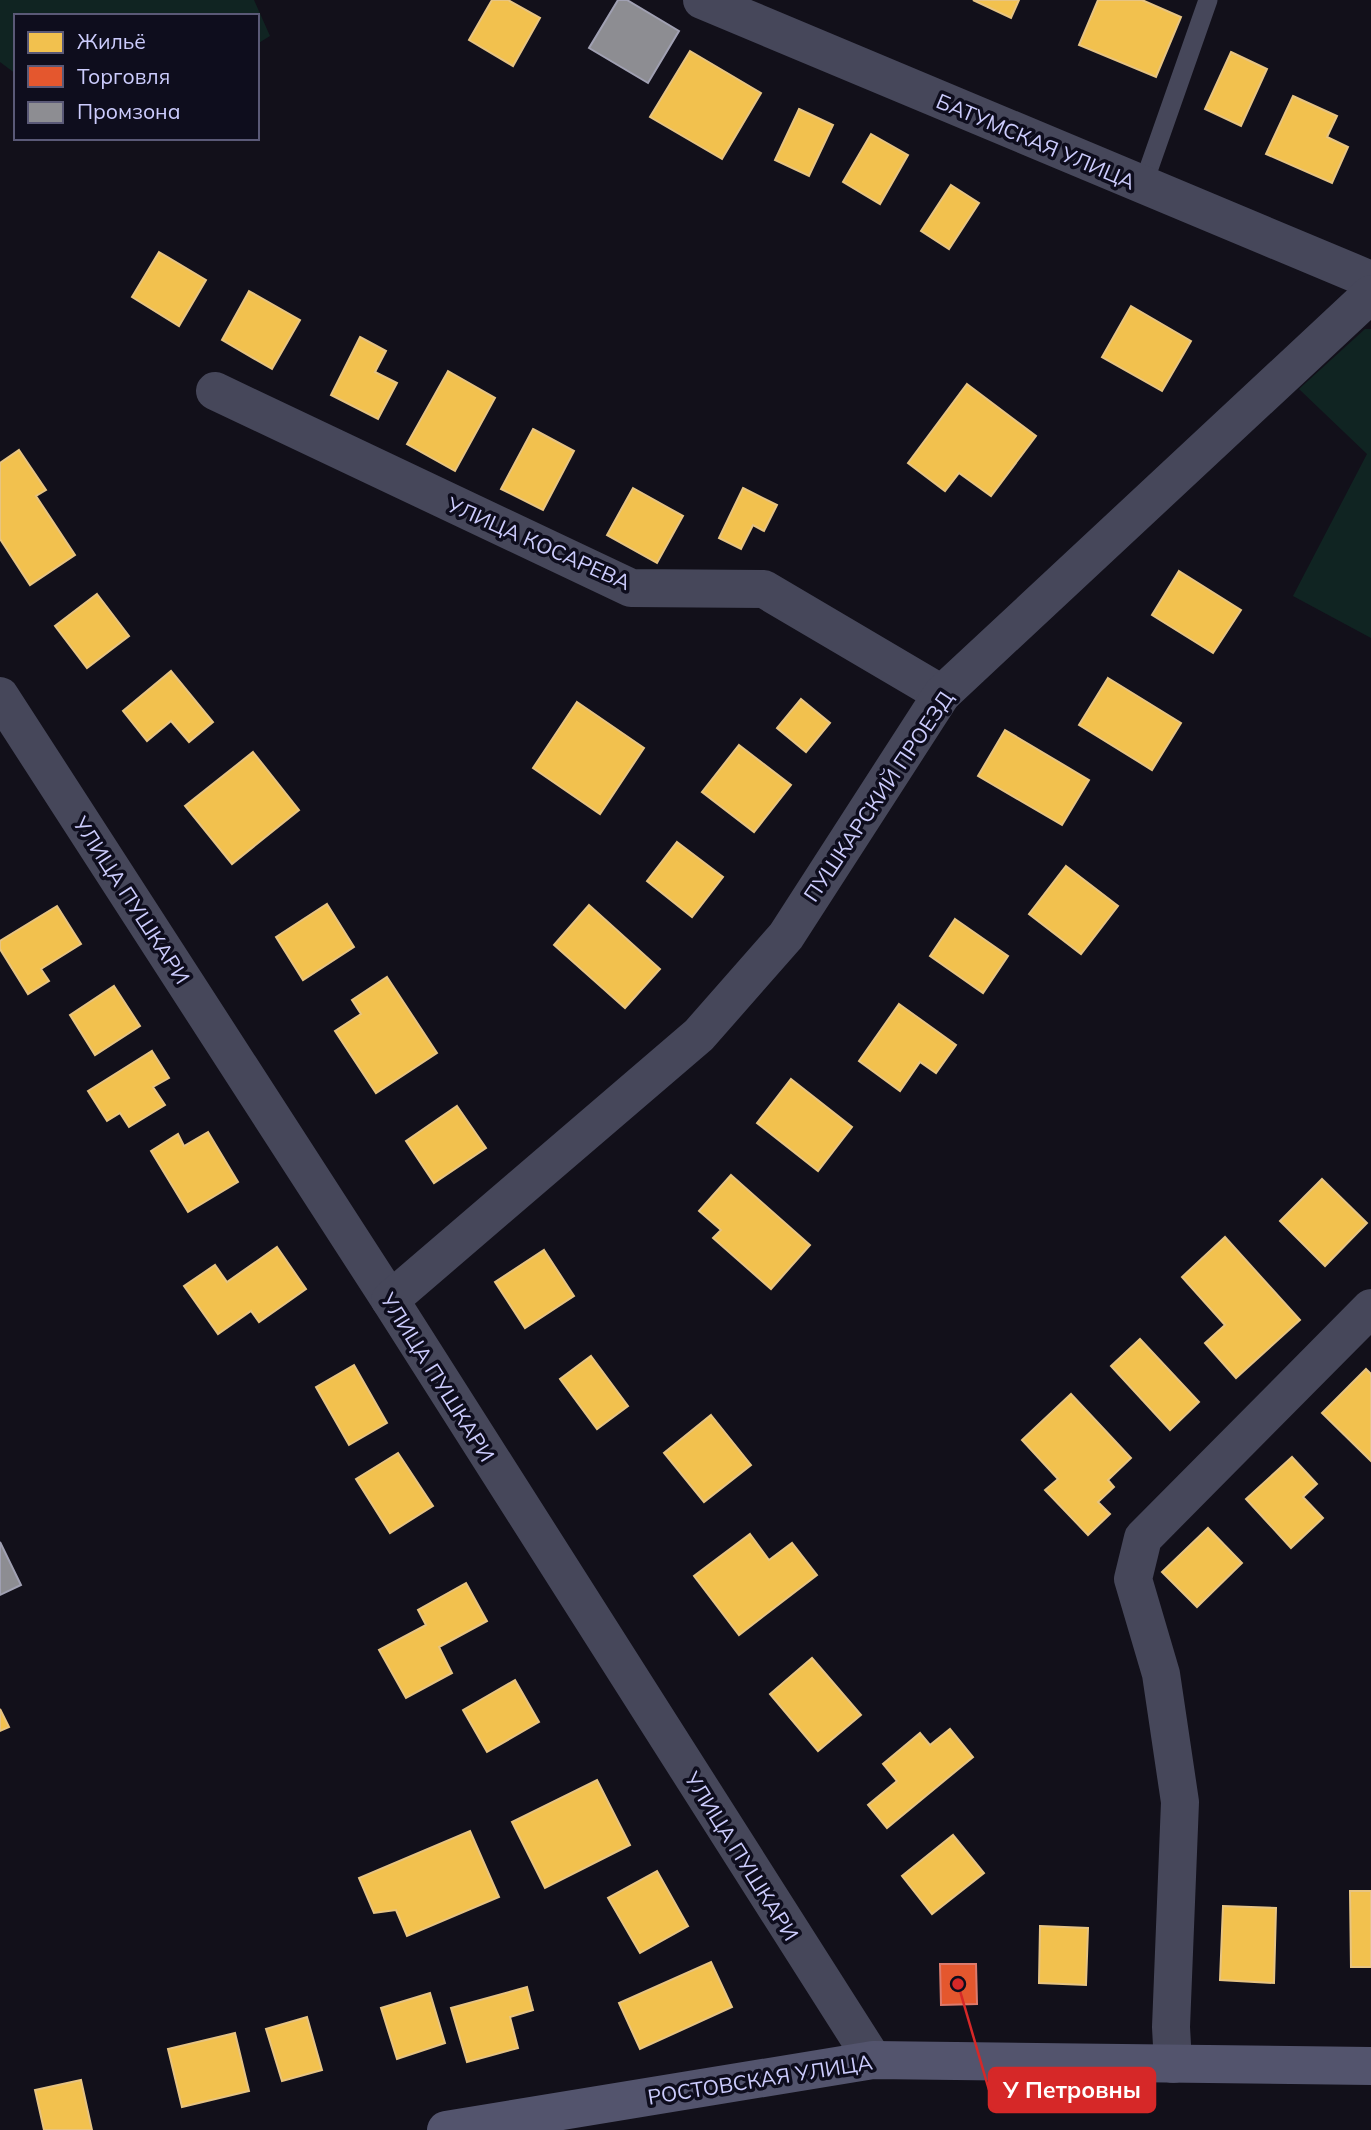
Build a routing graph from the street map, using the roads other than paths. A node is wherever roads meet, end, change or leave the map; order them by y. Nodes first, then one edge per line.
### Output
1 (702, 0) edge
2 (1208, 0) edge
3 (1143, 185) junction
4 (1371, 281) edge
5 (1371, 294) edge
6 (215, 391) dead end
7 (942, 694) junction
8 (0, 696) edge
9 (390, 1300) junction
10 (1371, 1308) edge
11 (873, 2060) junction
12 (1173, 2064) junction
13 (1371, 2066) edge
14 (446, 2130) edge

1 - 3 street, БАТУМСКАЯ УЛИЦА
2 - 3 lane
3 - 4 street, БАТУМСКАЯ УЛИЦА
5 - 7 street, ПУШКАРСКИЙ ПРОЕЗД
6 - 7 street, УЛИЦА КОСАРЕВА
7 - 9 street, ПУШКАРСКИЙ ПРОЕЗД
8 - 9 street, УЛИЦА ПУШКАРИ
9 - 11 street, УЛИЦА ПУШКАРИ
10 - 12 street
11 - 12 street, РОСТОВСКАЯ УЛИЦА
11 - 14 street, РОСТОВСКАЯ УЛИЦА
12 - 13 street, РОСТОВСКАЯ УЛИЦА

